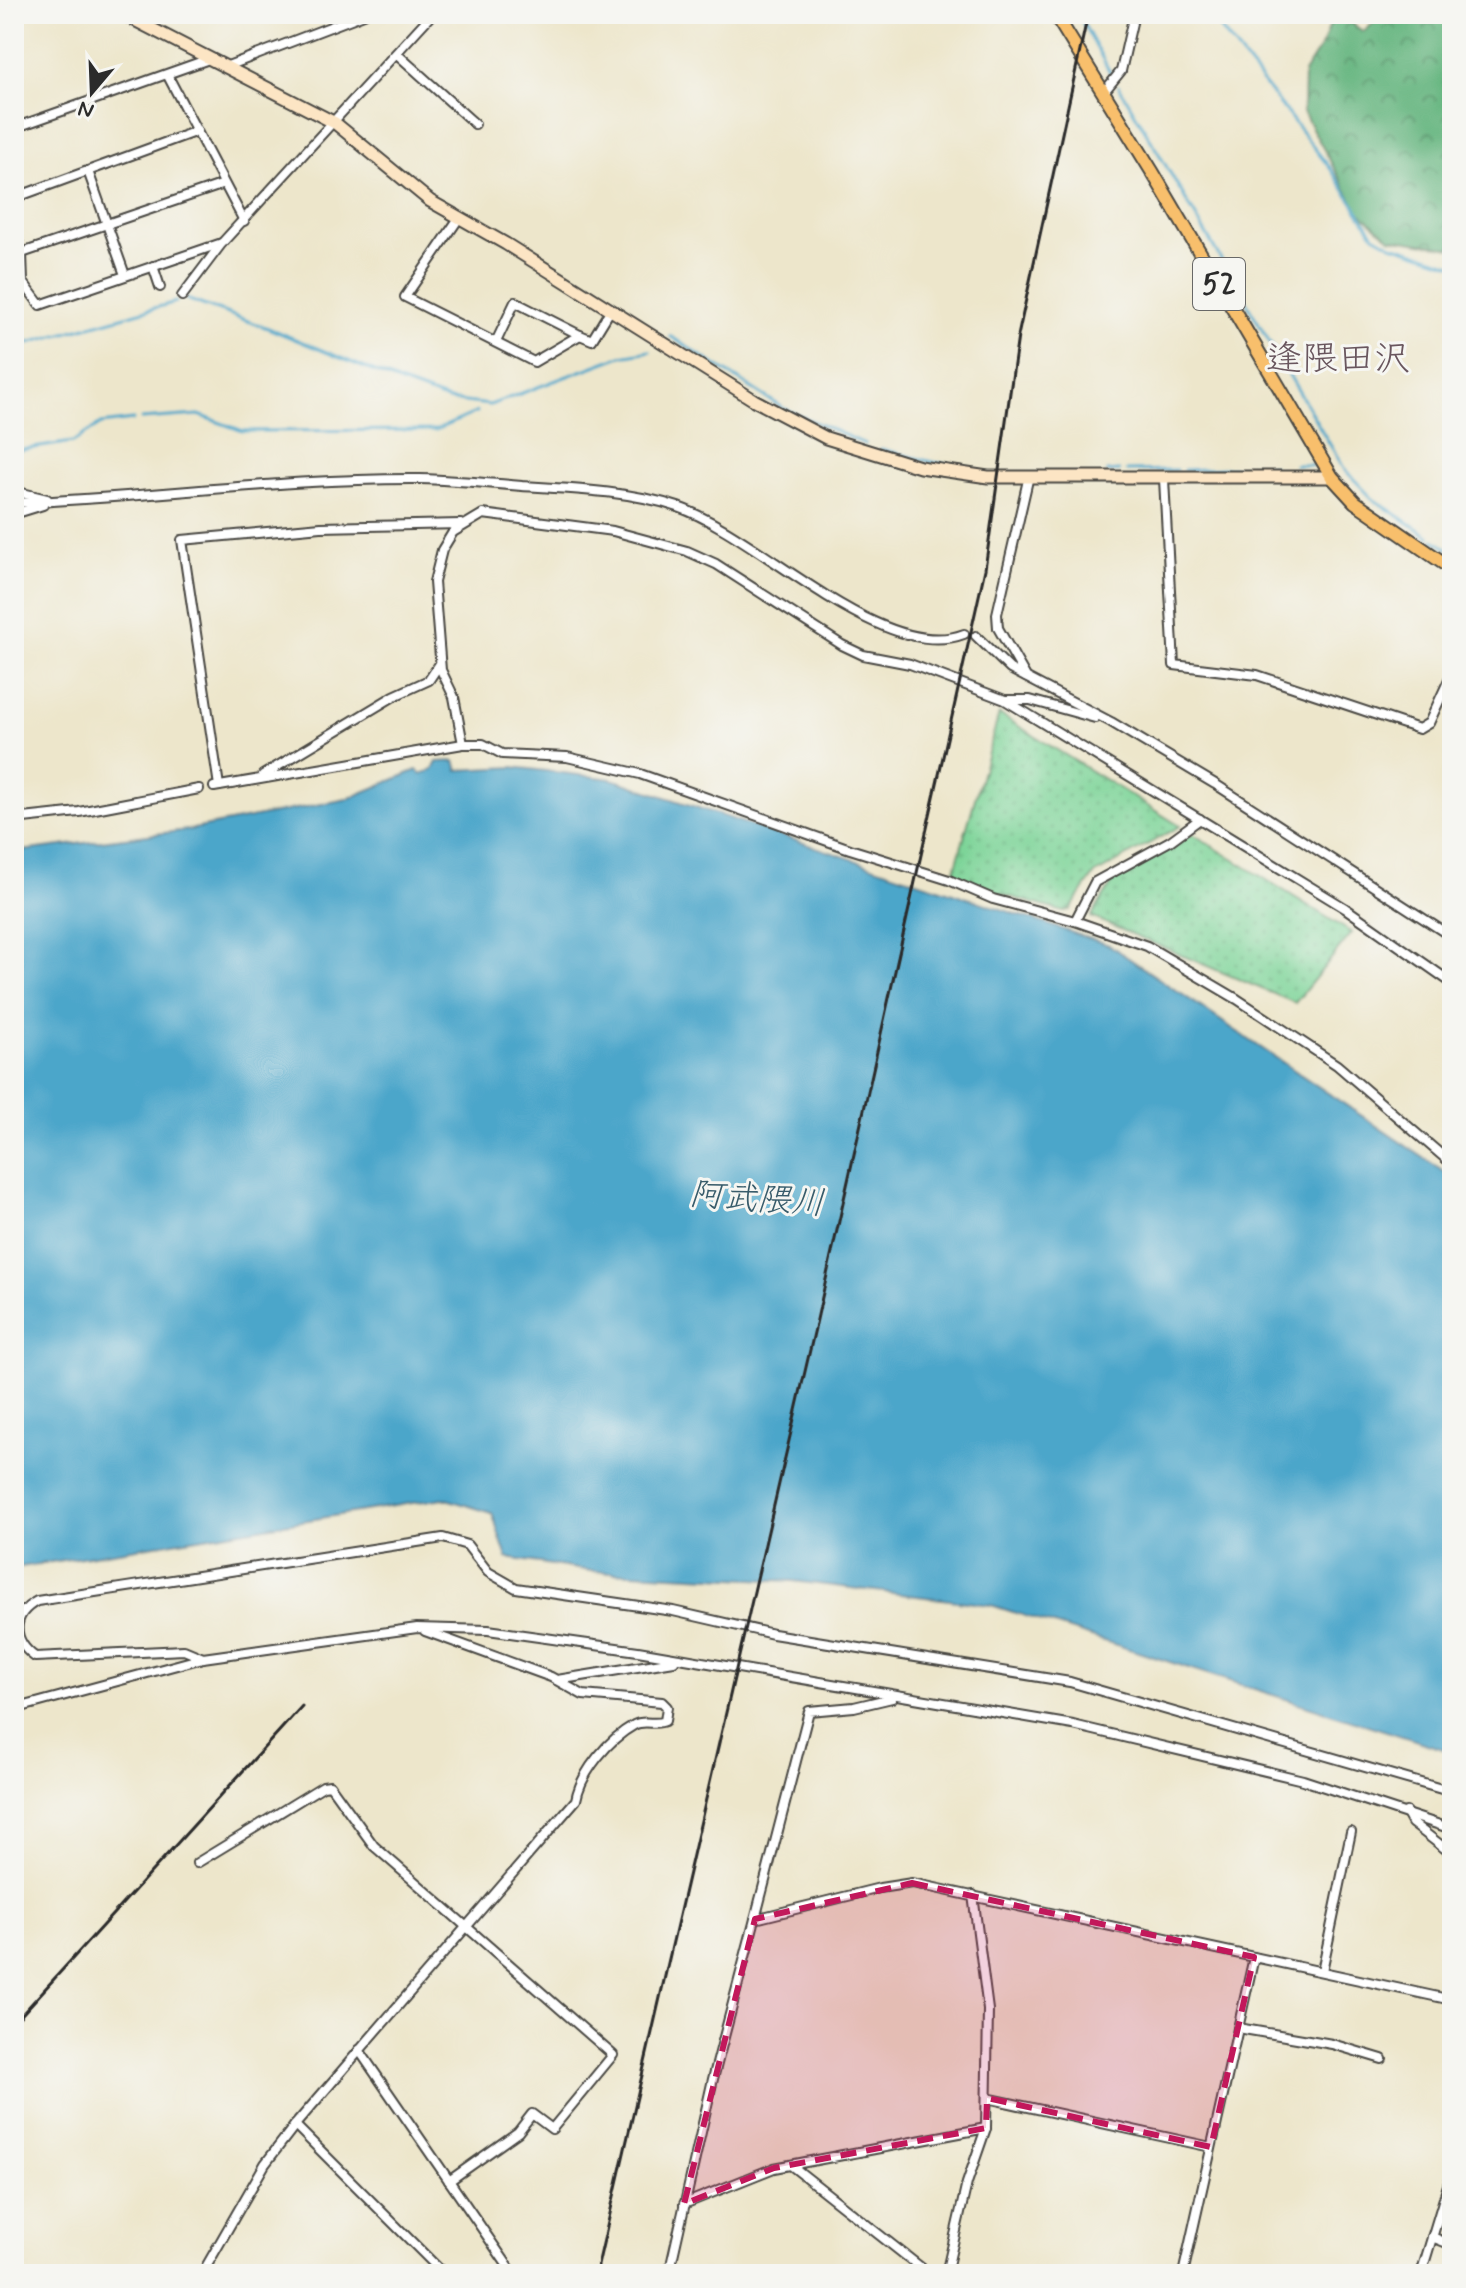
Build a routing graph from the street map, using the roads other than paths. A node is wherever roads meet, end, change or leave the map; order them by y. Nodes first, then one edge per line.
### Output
1 (123, 14) edge
2 (364, 14) edge
3 (432, 14) edge
4 (1055, 14) edge
5 (1134, 14) edge
6 (397, 54) junction
7 (209, 59) junction
8 (225, 67) junction
9 (168, 76) junction
10 (1103, 93) junction
11 (335, 123) junction
12 (475, 124) dead end
13 (14, 128) edge
14 (197, 131) junction
15 (88, 171) junction
16 (224, 184) junction
17 (14, 198) edge
18 (459, 218) junction
19 (244, 221) junction
20 (108, 224) junction
21 (14, 230) edge
22 (222, 243) junction
23 (22, 253) junction
24 (153, 266) junction
25 (125, 275) junction
26 (160, 287) dead end
27 (182, 296) dead end
28 (611, 309) junction
29 (580, 335) junction
30 (496, 342) junction
31 (1332, 477) junction
32 (1164, 479) junction
33 (1028, 480) junction
34 (14, 491) edge
35 (55, 501) junction
36 (14, 503) edge
37 (14, 514) edge
38 (462, 524) junction
39 (1452, 569) edge
40 (964, 634) dead end
41 (976, 636) dead end
42 (442, 658) junction
43 (1452, 673) edge
44 (1027, 678) junction
45 (1005, 700) junction
46 (1111, 722) junction
47 (463, 744) junction
48 (258, 778) junction
49 (199, 789) dead end
50 (14, 819) edge
51 (1200, 819) junction
52 (1075, 921) junction
53 (1452, 937) edge
54 (1452, 983) edge
55 (1452, 1164) edge
56 (417, 1628) junction
57 (15, 1630) edge
58 (203, 1658) junction
59 (682, 1660) junction
60 (556, 1680) junction
61 (896, 1697) junction
62 (14, 1709) edge
63 (1452, 1792) edge
64 (1405, 1811) junction
65 (1452, 1829) edge
66 (1351, 1832) dead end
67 (1452, 1854) edge
68 (197, 1863) dead end
69 (973, 1895) junction
70 (755, 1919) junction
71 (464, 1929) junction
72 (1254, 1957) junction
73 (1322, 1971) junction
74 (1452, 2000) edge
75 (1238, 2028) junction
76 (359, 2050) junction
77 (1382, 2059) dead end
78 (987, 2098) junction
79 (295, 2125) junction
80 (986, 2128) junction
81 (1211, 2147) junction
82 (792, 2166) junction
83 (1452, 2172) edge
84 (449, 2181) junction
85 (684, 2204) junction
86 (1432, 2237) junction
87 (1452, 2245) edge
88 (202, 2274) edge
89 (444, 2274) edge
90 (509, 2274) edge
91 (669, 2274) edge
92 (929, 2274) edge
93 (946, 2274) edge
94 (1183, 2274) edge
95 (1421, 2274) edge

1 - 7 street
2 - 8 street
3 - 6 street
4 - 10 main road, 52
5 - 10 street
6 - 11 street
6 - 12 street
7 - 8 street
7 - 9 street
8 - 11 street
9 - 13 street
9 - 14 street
10 - 31 main road, 52
11 - 18 street
11 - 19 street
14 - 15 street
14 - 16 street
15 - 17 street
15 - 20 street
16 - 19 street
16 - 20 street
18 - 28 street
18 - 30 street
19 - 22 street
20 - 23 street
20 - 25 street
21 - 23 street
22 - 24 street
22 - 27 street
23 - 25 street
24 - 25 street
24 - 26 street
28 - 29 street
28 - 33 street
29 - 30 street
29 - 30 street
31 - 32 street
31 - 39 main road, 52
32 - 33 street
32 - 43 street
33 - 44 street
34 - 35 street
35 - 36 street
35 - 37 street
35 - 40 street
38 - 42 street
38 - 45 street
38 - 48 street
41 - 44 street
42 - 47 street
42 - 48 street
44 - 46 street
45 - 46 street
45 - 51 street
46 - 53 street
47 - 48 street
47 - 52 street
49 - 50 street
51 - 52 street
51 - 54 street
52 - 55 street
56 - 58 street
56 - 59 street
56 - 60 street
57 - 58 street
57 - 63 street
58 - 62 street
59 - 60 street
59 - 61 street
60 - 71 street
61 - 64 street
61 - 70 street
64 - 65 street
64 - 67 street
66 - 73 street
68 - 71 street
69 - 70 street
69 - 72 street
69 - 78 street
70 - 85 street
71 - 76 street
71 - 84 street
72 - 73 street
72 - 75 street
73 - 74 street
75 - 77 street
75 - 81 street
76 - 79 street
76 - 84 street
78 - 80 street
78 - 81 street
79 - 88 street
79 - 89 street
80 - 82 street
80 - 93 street
81 - 94 street
82 - 85 street
82 - 92 street
83 - 86 street
84 - 90 street
85 - 91 street
86 - 87 street
86 - 95 street

